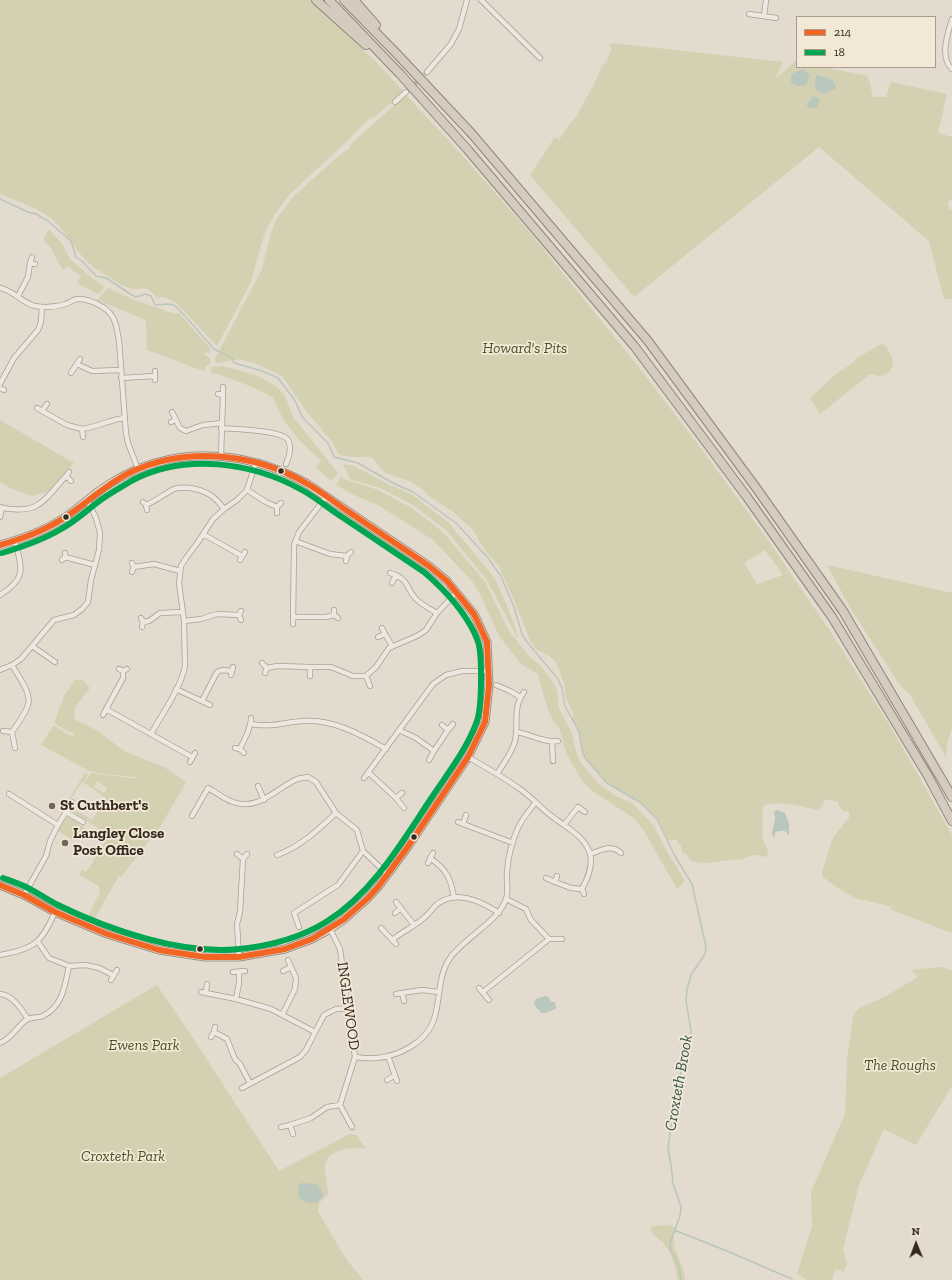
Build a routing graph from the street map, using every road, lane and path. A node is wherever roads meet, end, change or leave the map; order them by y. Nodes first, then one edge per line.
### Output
1 (316, 0) edge
2 (329, 0) edge
3 (344, 0) edge
4 (354, 0) edge
5 (467, 0) edge
6 (481, 0) edge
7 (766, 0) edge
8 (749, 14) dead end
9 (764, 16) junction
10 (776, 18) dead end
11 (952, 19) edge
12 (397, 54) junction
13 (540, 58) dead end
14 (952, 69) edge
15 (427, 72) tunnel mouth
16 (400, 74) junction
17 (406, 92) tunnel mouth
18 (395, 102) dead end
19 (32, 257) dead end
20 (0, 288) edge
21 (18, 296) junction
22 (42, 307) junction
23 (80, 359) dead end
24 (77, 364) junction
25 (121, 370) junction
26 (155, 370) dead end
27 (71, 373) dead end
28 (122, 378) junction
29 (0, 384) edge
30 (223, 387) dead end
31 (46, 404) dead end
32 (38, 408) dead end
33 (42, 411) junction
34 (172, 412) dead end
35 (124, 418) junction
36 (176, 420) junction
37 (171, 422) dead end
38 (221, 426) junction
39 (82, 429) junction
40 (83, 436) dead end
41 (221, 456) junction
42 (256, 462) junction
43 (286, 464) dead end
44 (138, 469) junction
45 (69, 472) dead end
46 (66, 476) junction
47 (72, 481) dead end
48 (247, 490) junction
49 (326, 497) junction
50 (87, 500) junction
51 (145, 506) dead end
52 (278, 507) dead end
53 (1, 508) edge
54 (224, 509) junction
55 (0, 517) edge
56 (203, 534) junction
57 (15, 541) junction
58 (295, 541) junction
59 (0, 545) edge
60 (351, 552) dead end
61 (242, 556) dead end
62 (64, 557) dead end
63 (95, 565) junction
64 (180, 571) junction
65 (132, 572) dead end
66 (390, 573) dead end
67 (396, 576) junction
68 (392, 583) dead end
69 (457, 592) junction
70 (0, 595) edge
71 (183, 612) junction
72 (335, 614) dead end
73 (437, 614) junction
74 (241, 616) dead end
75 (293, 616) junction
76 (184, 621) junction
77 (142, 622) dead end
78 (293, 624) dead end
79 (382, 628) dead end
80 (385, 634) junction
81 (378, 637) dead end
82 (32, 646) junction
83 (392, 646) junction
84 (55, 662) dead end
85 (262, 663) dead end
86 (12, 665) junction
87 (310, 667) junction
88 (267, 668) junction
89 (0, 670) edge
90 (123, 670) dead end
91 (232, 671) dead end
92 (487, 671) junction
93 (265, 674) dead end
94 (310, 676) dead end
95 (366, 676) junction
96 (496, 685) dead end
97 (370, 686) dead end
98 (176, 689) junction
99 (524, 692) dead end
100 (520, 697) junction
101 (202, 701) junction
102 (210, 705) dead end
103 (106, 709) junction
104 (103, 715) dead end
105 (252, 718) dead end
106 (251, 724) junction
107 (453, 724) dead end
108 (442, 725) dead end
109 (400, 730) junction
110 (448, 730) junction
111 (3, 731) dead end
112 (12, 732) junction
113 (516, 732) junction
114 (151, 734) junction
115 (558, 741) dead end
116 (552, 742) junction
117 (15, 748) dead end
118 (386, 748) junction
119 (434, 751) junction
120 (244, 753) dead end
121 (192, 757) dead end
122 (468, 757) junction
123 (429, 760) dead end
124 (553, 761) dead end
125 (368, 772) junction
126 (497, 774) junction
127 (364, 778) dead end
128 (258, 786) dead end
129 (402, 793) dead end
130 (9, 794) dead end
131 (952, 797) edge
132 (396, 798) junction
133 (264, 800) junction
134 (72, 802) dead end
135 (535, 803) junction
136 (404, 808) dead end
137 (66, 812) junction
138 (585, 812) dead end
139 (336, 813) junction
140 (466, 815) dead end
141 (192, 816) dead end
142 (952, 821) edge
143 (83, 822) dead end
144 (458, 822) dead end
145 (463, 824) junction
146 (58, 825) junction
147 (564, 825) junction
148 (513, 843) junction
149 (363, 851) junction
150 (433, 853) dead end
151 (621, 853) dead end
152 (237, 854) dead end
153 (247, 854) dead end
154 (590, 854) junction
155 (277, 855) dead end
156 (430, 858) junction
157 (243, 860) junction
158 (428, 863) dead end
159 (387, 874) junction
160 (557, 876) dead end
161 (546, 878) dead end
162 (555, 882) junction
163 (0, 885) edge
164 (582, 889) junction
165 (584, 894) dead end
166 (24, 895) junction
167 (454, 897) junction
168 (506, 899) junction
169 (396, 902) dead end
170 (401, 908) junction
171 (55, 912) junction
172 (395, 913) dead end
173 (499, 913) junction
174 (414, 925) junction
175 (299, 927) dead end
176 (381, 928) dead end
177 (330, 929) junction
178 (550, 939) junction
179 (562, 939) dead end
180 (392, 940) junction
181 (38, 942) junction
182 (396, 944) dead end
183 (0, 955) edge
184 (239, 957) junction
185 (288, 960) dead end
186 (69, 966) junction
187 (291, 967) junction
188 (117, 970) dead end
189 (283, 971) dead end
190 (233, 972) dead end
191 (239, 972) junction
192 (245, 972) dead end
193 (113, 975) junction
194 (111, 980) dead end
195 (207, 984) dead end
196 (479, 988) dead end
197 (402, 992) junction
198 (439, 992) junction
199 (483, 992) junction
200 (0, 994) edge
201 (396, 994) dead end
202 (236, 999) junction
203 (489, 1000) dead end
204 (404, 1001) dead end
205 (349, 1008) junction
206 (282, 1015) junction
207 (28, 1019) junction
208 (315, 1032) junction
209 (211, 1037) dead end
210 (0, 1043) edge
211 (388, 1056) junction
212 (355, 1057) junction
213 (387, 1080) dead end
214 (250, 1083) junction
215 (242, 1088) dead end
216 (340, 1105) junction
217 (290, 1125) junction
218 (281, 1127) dead end
219 (352, 1127) dead end
220 (293, 1134) dead end

1 - 16 highway
2 - 16 highway
3 - 12 highway
4 - 12 highway
5 - 15 street
6 - 13 street
7 - 9 street
8 - 9 street
9 - 10 street
11 - 14 street
12 - 131 highway
16 - 142 highway
17 - 18 street
19 - 21 street
20 - 21 street
21 - 22 street
22 - 25 street
22 - 29 street
23 - 24 street
24 - 25 street
24 - 27 street
25 - 28 street
26 - 28 street
28 - 35 street
30 - 38 street
31 - 33 street
32 - 33 street
33 - 39 street
34 - 36 street
35 - 39 street
35 - 44 street
36 - 37 street
36 - 38 street
38 - 41 street
38 - 43 street
39 - 40 street
41 - 42 street
41 - 44 street
42 - 48 street
42 - 49 street
44 - 50 street
45 - 46 street
46 - 47 street
46 - 53 street
48 - 52 street
48 - 54 street
49 - 58 street
49 - 69 street
50 - 57 street
50 - 63 street
51 - 54 street
53 - 55 street
54 - 56 street
56 - 61 street
56 - 64 street
57 - 59 street
57 - 70 street
58 - 60 street
58 - 75 street
62 - 63 street
63 - 82 street
64 - 65 street
64 - 71 street
66 - 67 street
67 - 68 street
67 - 73 street
69 - 73 street
69 - 92 street
71 - 76 street
71 - 77 street
72 - 75 street
73 - 83 street
74 - 76 street
75 - 78 street
76 - 98 street
79 - 80 street
80 - 81 street
80 - 83 street
82 - 84 street
82 - 86 street
83 - 95 street
85 - 88 street
86 - 89 street
86 - 112 street
87 - 88 street
87 - 94 street
87 - 95 street
88 - 93 street
90 - 103 street
91 - 101 street
92 - 109 street
92 - 122 street
95 - 97 street
96 - 100 street
98 - 101 street
98 - 114 street
99 - 100 street
100 - 113 street
101 - 102 street
103 - 104 street
103 - 114 street
105 - 106 street
106 - 118 street
106 - 120 street
107 - 110 street
108 - 110 street
109 - 118 street
109 - 119 street
110 - 119 street
111 - 112 street
112 - 117 street
113 - 116 street
113 - 126 street
114 - 121 street
115 - 116 street
116 - 124 street
118 - 125 street
119 - 123 street
122 - 126 street
122 - 159 street
125 - 127 street
125 - 132 street
126 - 135 street
128 - 133 street
129 - 132 street
130 - 146 street
132 - 136 street
133 - 139 street
133 - 141 street
134 - 137 street
135 - 147 street
135 - 148 street
137 - 143 street
137 - 146 street
138 - 147 street
139 - 149 street
139 - 155 street
140 - 145 street
144 - 145 street
145 - 148 street
146 - 166 street
147 - 154 street
148 - 168 street
149 - 159 street
149 - 175 street
150 - 156 street
151 - 154 street
152 - 157 street
153 - 157 street
154 - 164 street
156 - 158 street
156 - 167 street
157 - 184 street
159 - 177 street
160 - 162 street
161 - 162 street
162 - 164 street
163 - 166 street
164 - 165 street
166 - 171 street
167 - 173 street
167 - 174 street
168 - 173 street
168 - 178 street
169 - 170 street
170 - 172 street
170 - 174 street
171 - 181 street
171 - 184 street
173 - 198 street
174 - 180 street
176 - 180 street
177 - 184 street
177 - 205 street, INGLEWOOD
178 - 179 street
178 - 199 street
180 - 182 street
181 - 183 street
181 - 186 street
185 - 187 street
186 - 193 street
186 - 207 street
187 - 189 street
187 - 206 street
188 - 193 street
190 - 191 street
191 - 192 street
191 - 202 street
193 - 194 street
195 - 202 street
196 - 199 street
197 - 198 street
197 - 201 street
197 - 204 street
198 - 211 street
199 - 203 street
200 - 207 street
202 - 206 street
205 - 208 street
205 - 212 street, INGLEWOOD
206 - 208 street
207 - 210 street
208 - 214 street
209 - 214 street
211 - 212 street
211 - 213 street
212 - 216 street, INGLEWOOD
214 - 215 street
216 - 217 street
216 - 219 street
217 - 218 street
217 - 220 street

